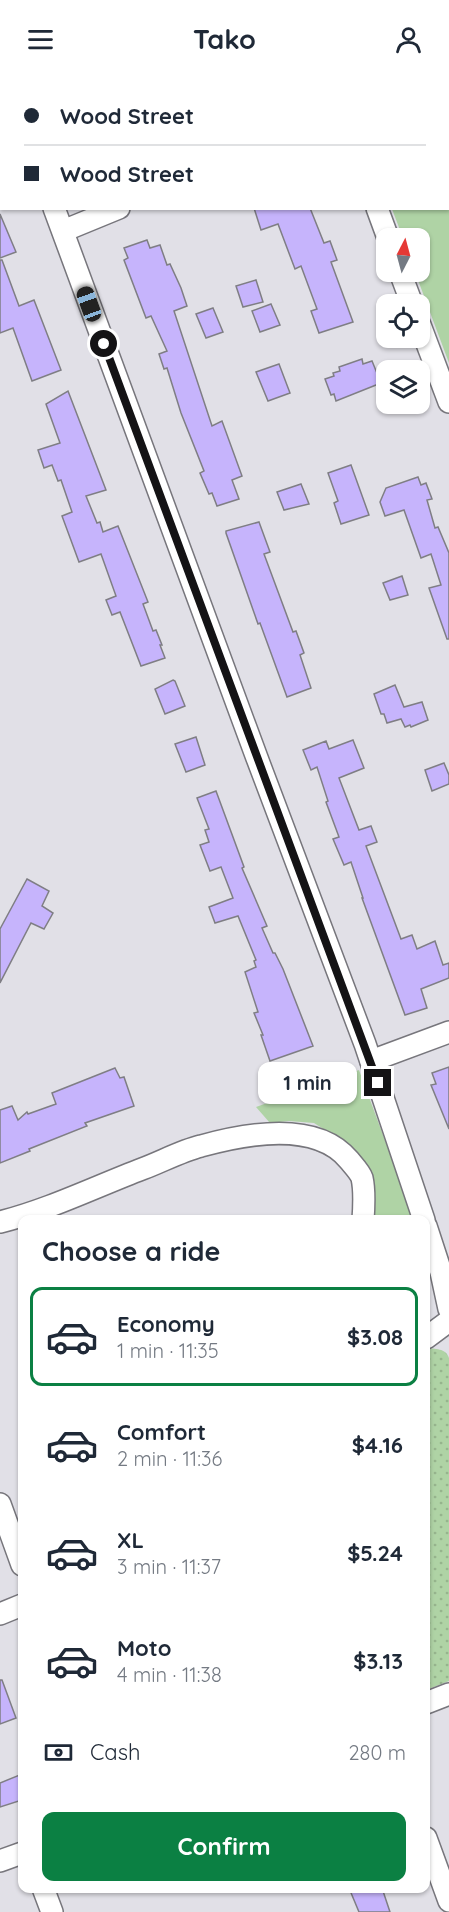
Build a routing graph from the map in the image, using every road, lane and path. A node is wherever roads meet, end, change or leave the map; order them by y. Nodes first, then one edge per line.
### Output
1 (55, 210) edge
2 (114, 210) edge
3 (377, 210) edge
4 (384, 228) edge
5 (63, 231) junction
6 (428, 348) edge
7 (449, 402) edge
8 (449, 1032) edge
9 (371, 1061) junction
10 (21, 1215) edge
11 (363, 1215) edge
12 (422, 1215) edge
13 (18, 1216) edge
14 (0, 1222) edge
15 (430, 1241) edge
16 (440, 1278) edge
17 (449, 1309) edge
18 (449, 1322) edge
19 (430, 1335) edge
20 (0, 1504) edge
21 (18, 1554) edge
22 (18, 1607) edge
23 (0, 1614) edge
24 (449, 1694) edge
25 (430, 1701) edge
26 (430, 1849) edge
27 (18, 1854) edge
28 (0, 1861) edge
29 (46, 1893) edge
30 (449, 1901) edge
31 (52, 1912) edge

1 - 5 street
2 - 5 street
3 - 4 street
5 - 9 street
6 - 7 street
8 - 9 street
9 - 12 street
10 - 11 street
13 - 14 street
15 - 16 street
16 - 17 street
18 - 19 street
20 - 21 street
22 - 23 street
24 - 25 street
26 - 30 street
27 - 28 street
29 - 31 street

